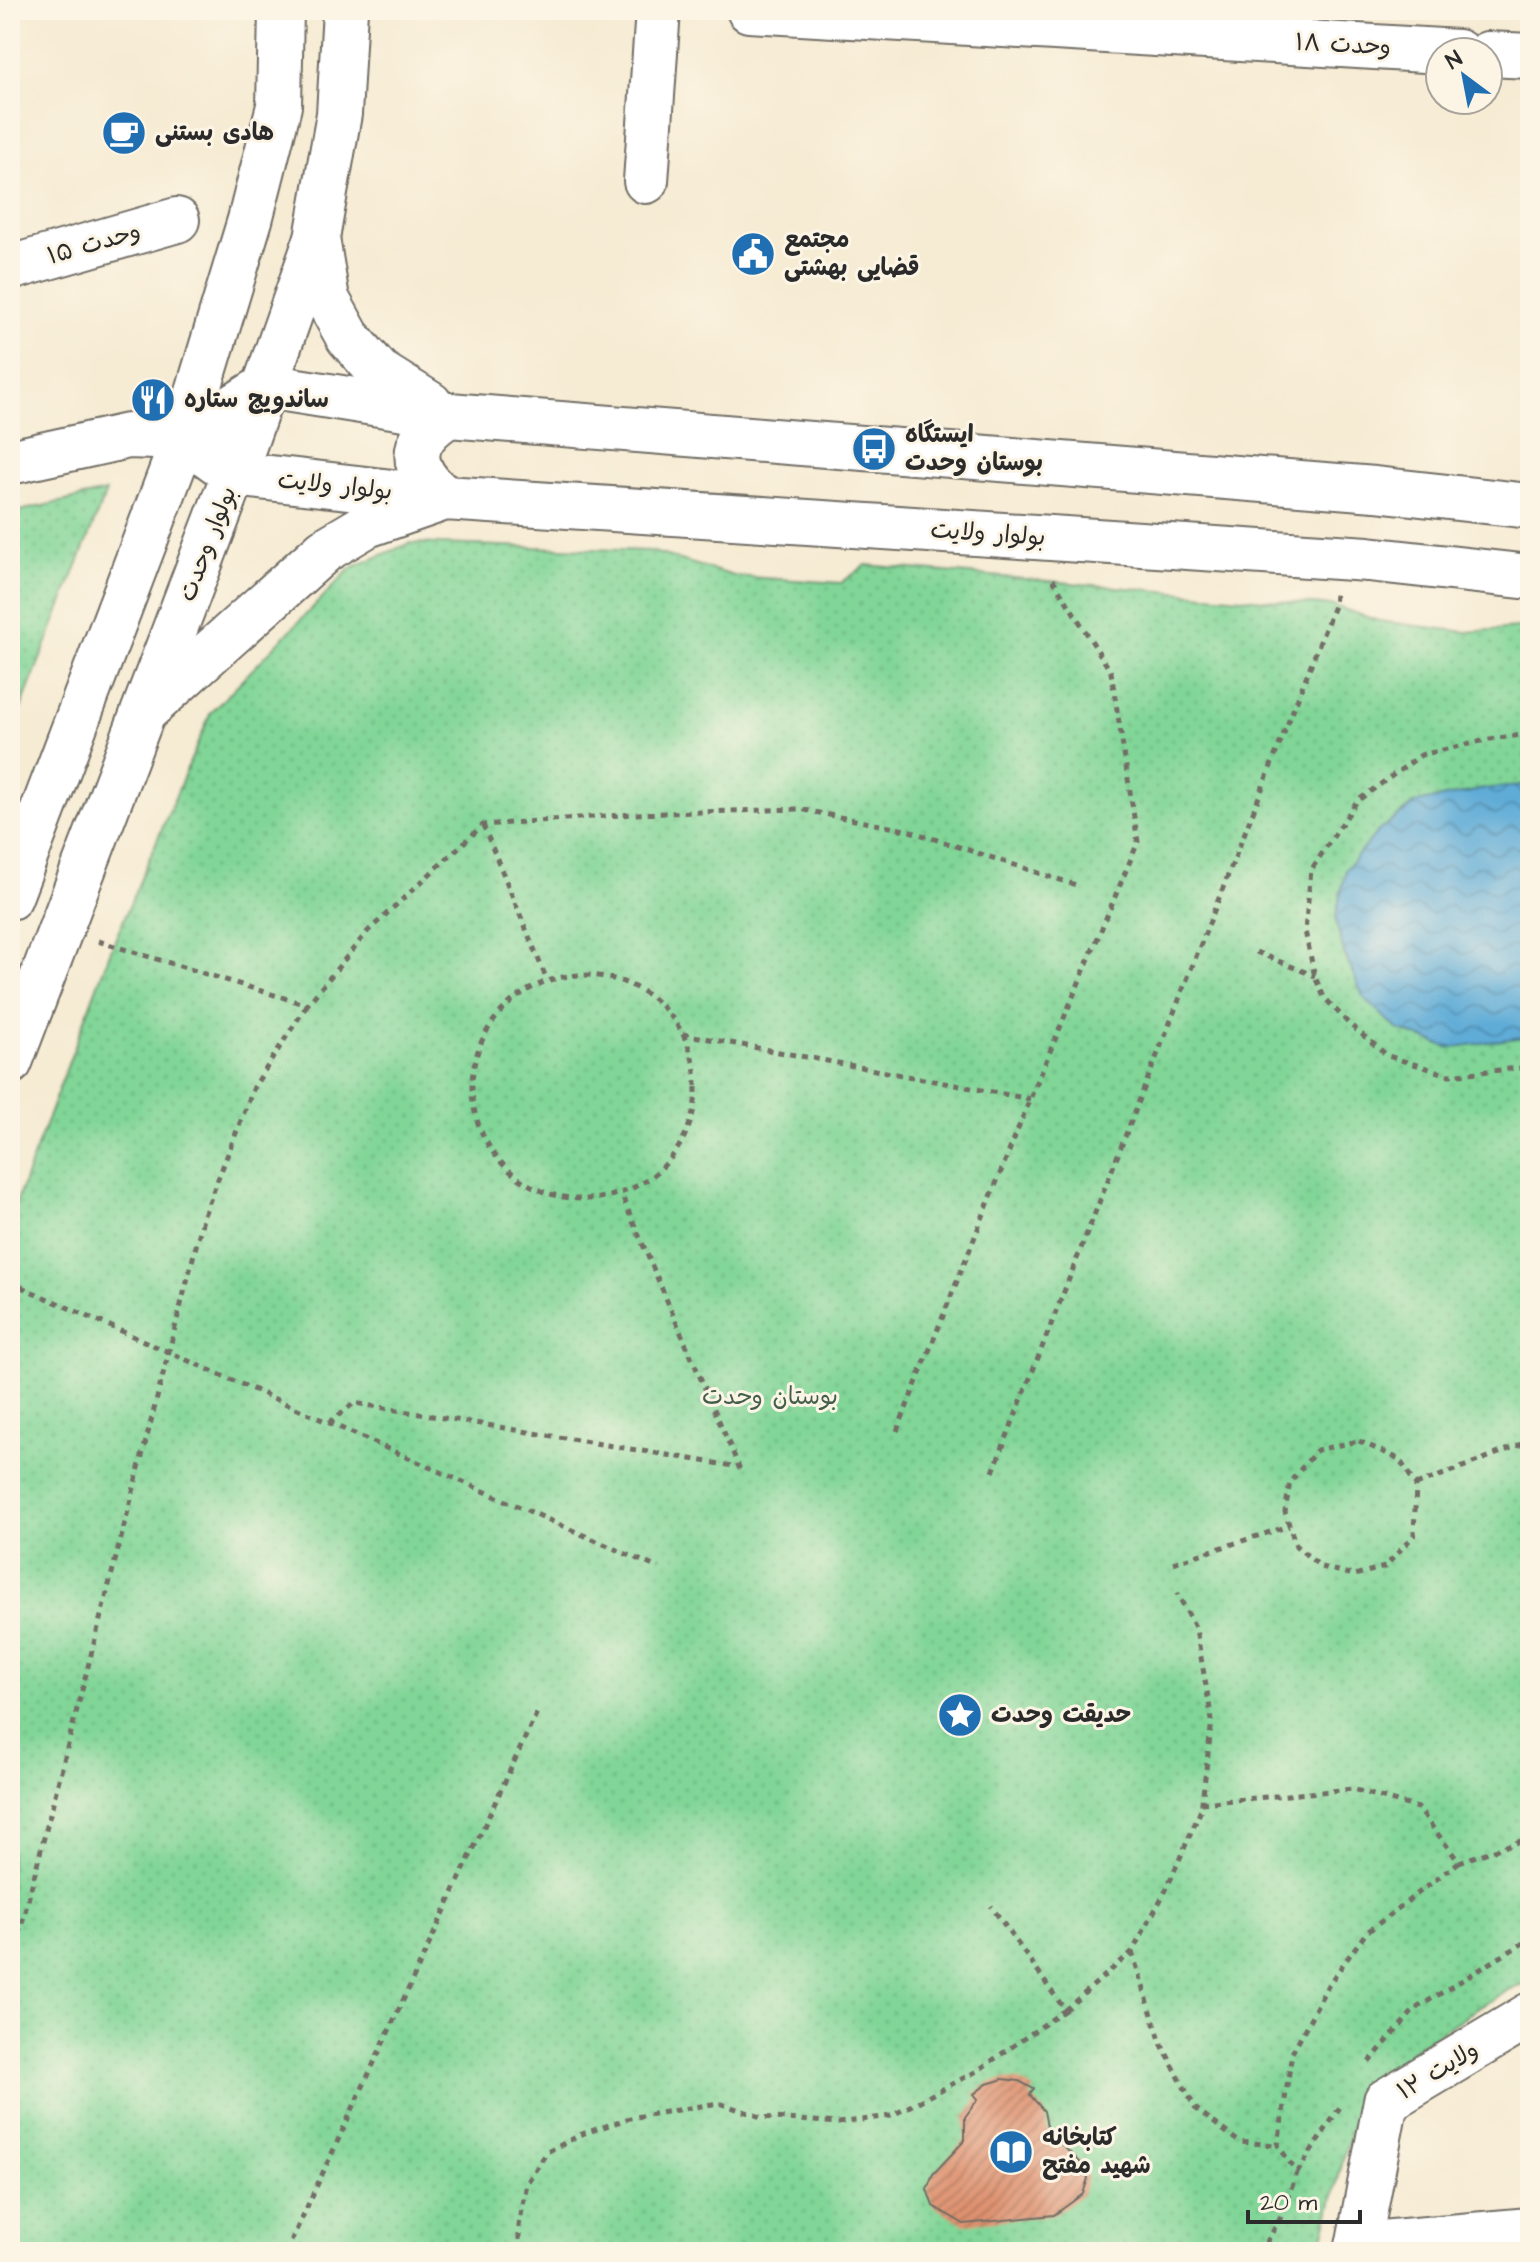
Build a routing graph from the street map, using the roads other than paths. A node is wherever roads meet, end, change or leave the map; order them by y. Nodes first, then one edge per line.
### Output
1 (281, 10) edge
2 (345, 10) edge
3 (658, 10) edge
4 (749, 10) edge
5 (1424, 50) edge
6 (1504, 55) edge
7 (1530, 56) edge
8 (646, 181) dead end
9 (177, 220) dead end
10 (317, 238) junction
11 (10, 268) edge
12 (266, 386) junction
13 (449, 415) junction
14 (184, 438) junction
15 (10, 462) edge
16 (234, 474) junction
17 (445, 498) junction
18 (1530, 506) edge
19 (1530, 577) edge
20 (146, 710) junction
21 (10, 897) edge
22 (10, 1062) edge
23 (1530, 2015) edge
24 (1530, 2230) edge
25 (1358, 2248) edge

1 - 14 main road
2 - 10 main road, بولوار وحدت
3 - 8 main road
4 - 5 main road, وحدت ۱۸
6 - 7 main road
9 - 11 main road, وحدت ۱۵
10 - 12 main road, بولوار وحدت
10 - 13 main road
12 - 13 main road
12 - 14 main road
12 - 16 main road, بولوار وحدت
13 - 17 main road
13 - 18 main road
14 - 15 main road
14 - 16 main road, بولوار ولایت
14 - 21 main road
16 - 17 main road, بولوار ولایت
16 - 20 main road, بولوار وحدت
17 - 19 main road, بولوار ولایت
17 - 20 main road, بولوار ولایت
20 - 22 main road, بولوار وحدت
23 - 25 main road, ولایت ۱۲
24 - 25 main road

